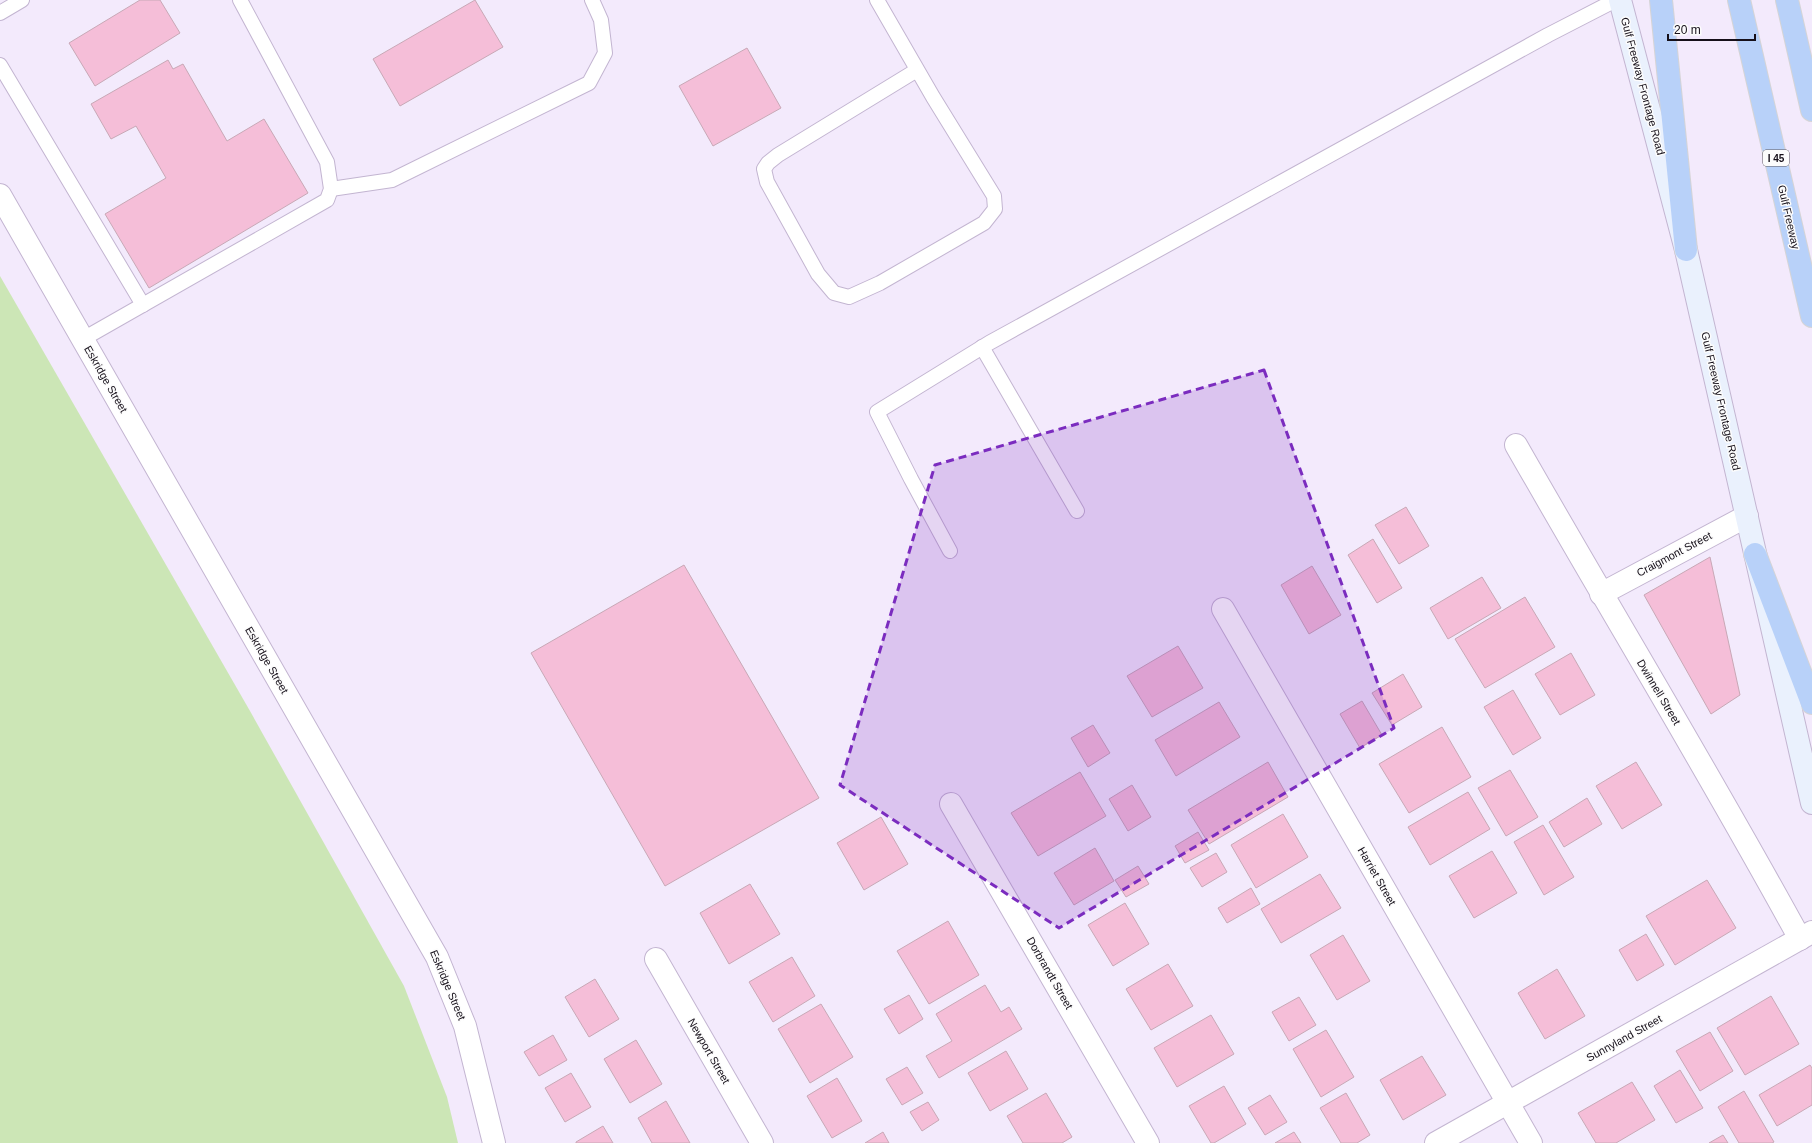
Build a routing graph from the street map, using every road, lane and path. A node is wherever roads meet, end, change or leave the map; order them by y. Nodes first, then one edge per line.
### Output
1 (22, 0) edge
2 (240, 0) edge
3 (592, 0) edge
4 (877, 0) edge
5 (1616, 0) edge
6 (1620, 0) edge
7 (1661, 0) edge
8 (1739, 0) edge
9 (1787, 0) edge
10 (0, 13) edge
11 (0, 65) edge
12 (917, 70) junction
13 (1812, 110) edge
14 (331, 189) junction
15 (0, 195) edge
16 (1686, 250) junction
17 (143, 305) junction
18 (1812, 316) edge
19 (83, 339) junction
20 (982, 347) junction
21 (1516, 445) dead end
22 (1076, 511) dead end
23 (1747, 516) junction
24 (950, 551) dead end
25 (1755, 554) junction
26 (1601, 594) junction
27 (1223, 610) dead end
28 (1812, 703) edge
29 (1812, 803) edge
30 (951, 804) dead end
31 (1806, 935) edge
32 (656, 959) dead end
33 (1508, 1104) junction
34 (494, 1143) edge
35 (762, 1143) edge
36 (1148, 1143) edge
37 (1436, 1143) edge
38 (1531, 1143) edge

1 - 10 lane
2 - 14 lane
3 - 14 lane
4 - 12 lane
5 - 20 lane
6 - 16 main road, Gulf Freeway Frontage Road
7 - 16 highway
8 - 18 highway, Gulf Freeway / I 45
9 - 13 highway
11 - 17 lane
12 - 12 lane
14 - 17 lane
15 - 19 street, Eskridge Street
16 - 23 main road, Gulf Freeway Frontage Road
17 - 19 lane
19 - 34 street, Eskridge Street
20 - 22 lane
20 - 24 lane
21 - 26 street, Dwinnell Street
23 - 25 main road, Gulf Freeway Frontage Road
23 - 26 street, Craigmont Street
25 - 28 highway
25 - 29 main road, Gulf Freeway Frontage Road
26 - 31 street, Dwinnell Street
27 - 33 street, Harriet Street
30 - 36 street, Dorbrandt Street
31 - 33 street, Sunnyland Street
32 - 35 street, Newport Street
33 - 37 street, Sunnyland Street
33 - 38 street, Harriet Street

